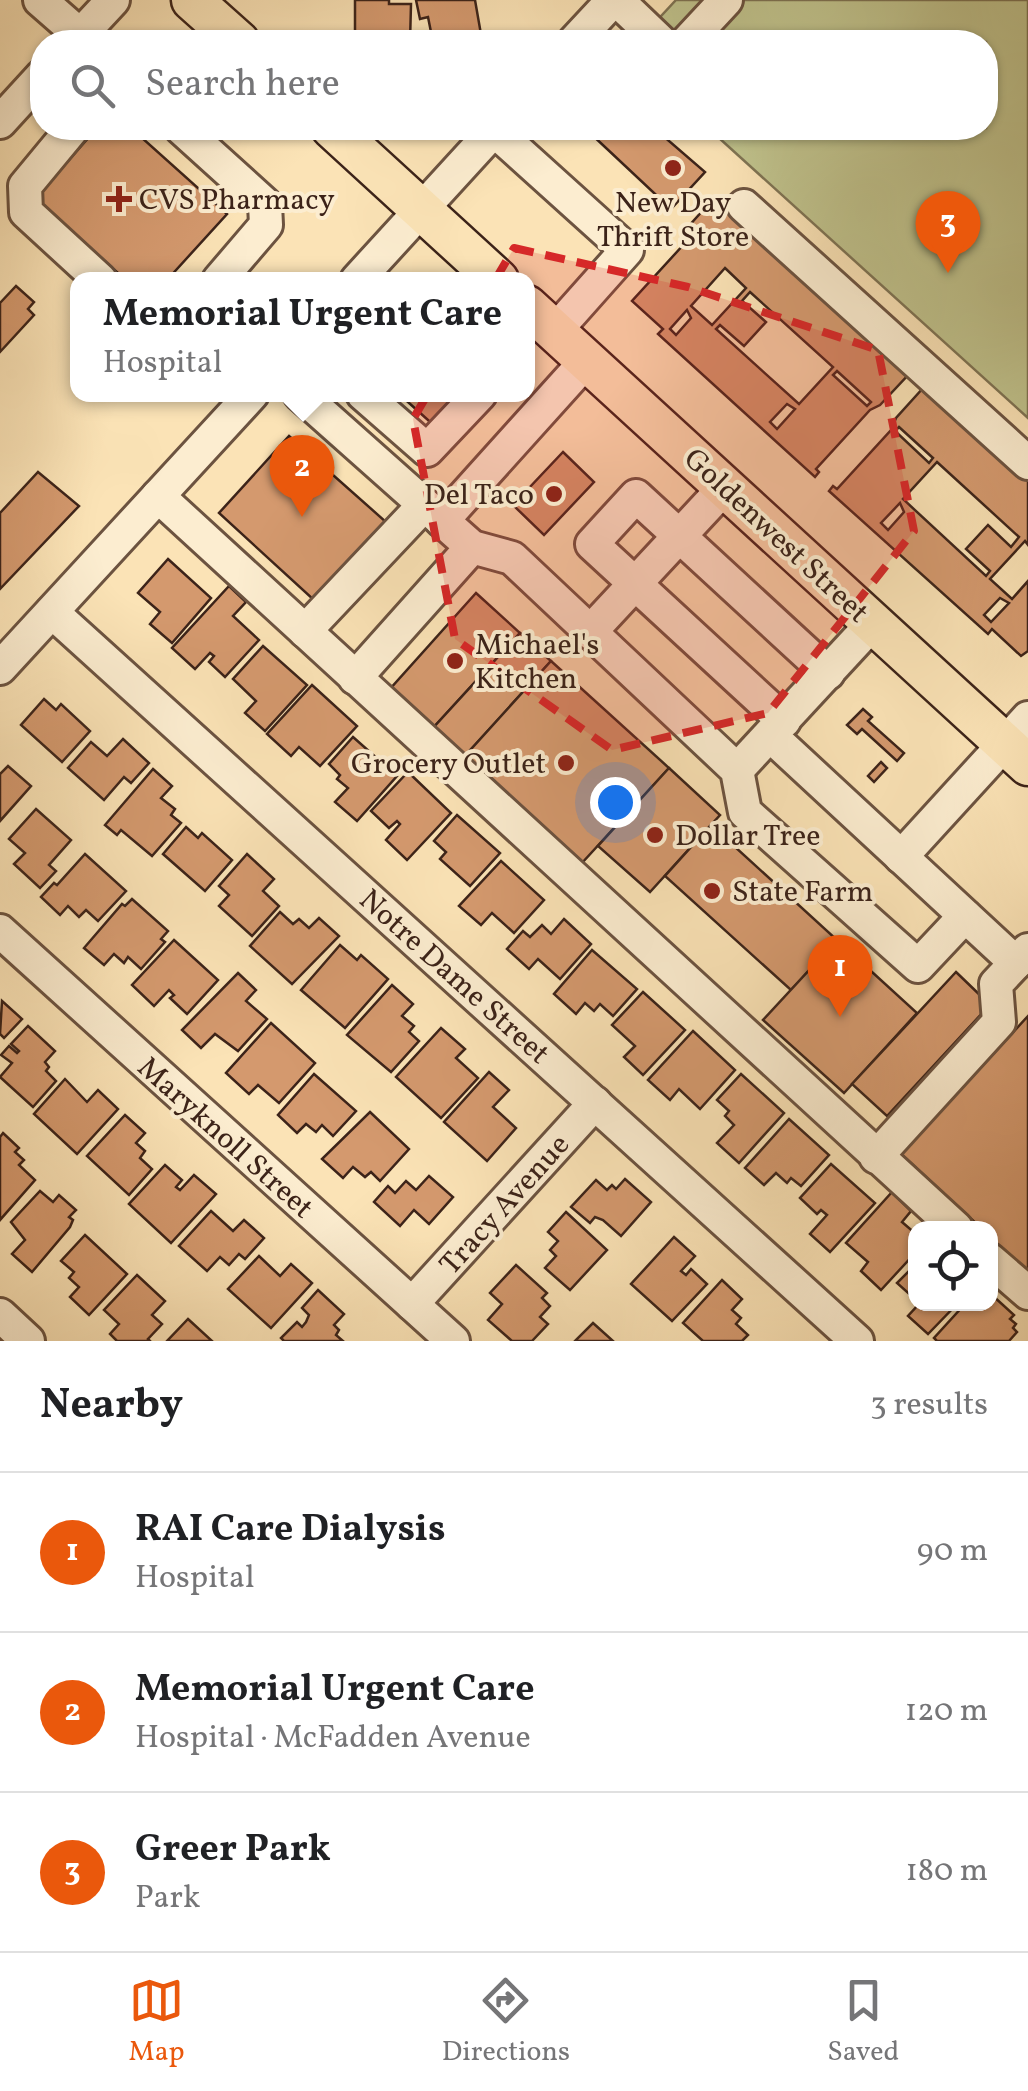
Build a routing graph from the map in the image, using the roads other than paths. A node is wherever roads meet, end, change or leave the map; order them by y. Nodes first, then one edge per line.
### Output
1 (40, 0) edge
2 (113, 0) edge
3 (192, 0) edge
4 (615, 0) edge
5 (726, 0) edge
6 (71, 30) edge
7 (89, 30) edge
8 (226, 30) edge
9 (586, 30) edge
10 (648, 30) edge
11 (698, 30) edge
12 (30, 89) edge
13 (0, 122) edge
14 (63, 140) edge
15 (194, 140) edge
16 (345, 140) edge
17 (485, 140) edge
18 (507, 140) edge
19 (744, 206) dead end
20 (422, 209) junction
21 (91, 272) edge
22 (225, 272) edge
23 (364, 272) edge
24 (489, 272) edge
25 (539, 326) edge
26 (587, 360) junction
27 (238, 402) edge
28 (309, 402) edge
29 (372, 402) edge
30 (473, 402) edge
31 (428, 450) junction
32 (1028, 463) edge
33 (725, 487) junction
34 (158, 496) junction
35 (425, 506) junction
36 (680, 536) junction
37 (472, 547) junction
38 (634, 584) junction
39 (52, 612) junction
40 (873, 623) junction
41 (304, 631) junction
42 (590, 632) junction
43 (0, 668) edge
44 (828, 673) junction
45 (355, 678) junction
46 (778, 728) junction
47 (1020, 742) edge
48 (737, 770) junction
49 (901, 857) junction
50 (965, 916) junction
51 (0, 932) edge
52 (1023, 958) edge
53 (595, 1103) junction
54 (876, 1157) junction
55 (948, 1221) edge
56 (998, 1267) edge
57 (1028, 1294) edge
58 (412, 1304) junction
59 (453, 1341) edge
60 (857, 1341) edge

1 - 6 street
2 - 7 street
3 - 8 main road
4 - 9 street
4 - 10 street
5 - 11 street
12 - 13 street
14 - 21 street
15 - 22 street
16 - 20 main road
17 - 20 street
18 - 25 street
19 - 32 street
20 - 23 street
20 - 24 main road
25 - 26 main road, Goldenwest Street
26 - 33 main road, Goldenwest Street
26 - 35 street
27 - 34 street
28 - 35 street
29 - 31 street
30 - 31 street
31 - 35 street
33 - 36 street
33 - 40 main road, Goldenwest Street
34 - 39 street
34 - 41 street
35 - 37 street
35 - 41 street
36 - 38 street
36 - 38 street
36 - 44 street
37 - 42 street
37 - 45 street
38 - 42 street
38 - 46 street
39 - 43 street
39 - 53 street, Notre Dame Street
40 - 44 street
40 - 47 main road, Goldenwest Street
41 - 45 street
42 - 48 street
44 - 46 street
45 - 54 street
46 - 48 street
46 - 49 street
47 - 49 street
48 - 50 street
49 - 50 street
50 - 52 street
51 - 58 street, Maryknoll Street
52 - 54 street
53 - 58 street, Tracy Avenue
53 - 60 street, Notre Dame Street
54 - 55 street
56 - 57 street
58 - 59 street, Maryknoll Street

